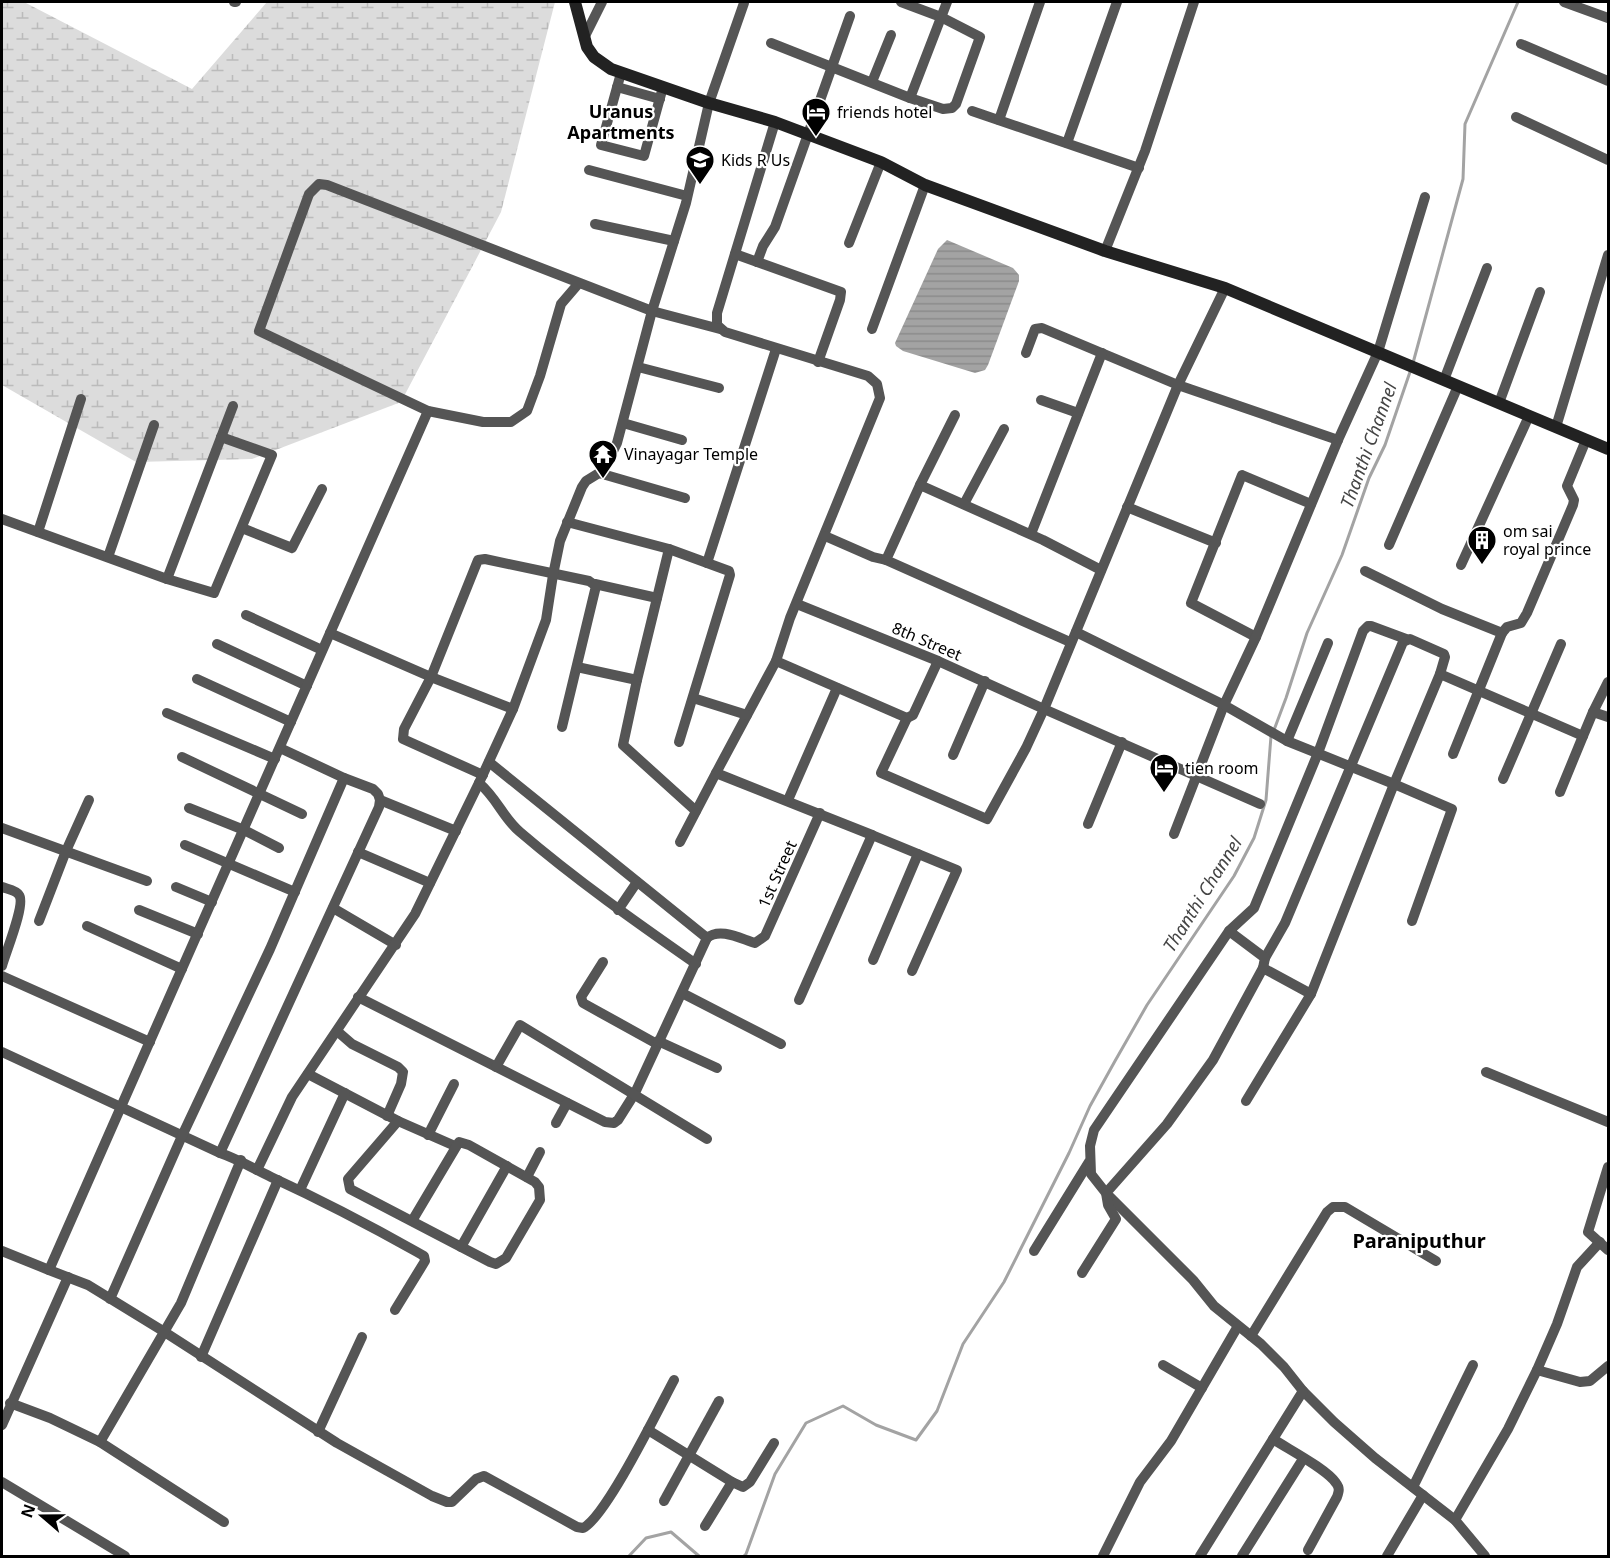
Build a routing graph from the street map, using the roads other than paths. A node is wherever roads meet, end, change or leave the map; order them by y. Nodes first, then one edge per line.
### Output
1 (574, 2) edge
2 (602, 2) edge
3 (901, 2) edge
4 (947, 2) edge
5 (1040, 2) edge
6 (1117, 2) edge
7 (1194, 2) edge
8 (1564, 2) edge
9 (744, 3) dead end
10 (850, 16) dead end
11 (941, 17) junction
12 (1608, 18) edge
13 (891, 35) dead end
14 (584, 38) junction
15 (771, 43) dead end
16 (1521, 44) dead end
17 (833, 67) junction
18 (621, 73) junction
19 (1608, 81) edge
20 (872, 82) junction
21 (617, 87) junction
22 (661, 93) junction
23 (910, 98) junction
24 (709, 103) junction
25 (972, 111) dead end
26 (1516, 117) dead end
27 (999, 120) junction
28 (775, 122) junction
29 (809, 135) junction
30 (1067, 143) junction
31 (1608, 160) edge
32 (881, 162) junction
33 (1139, 168) junction
34 (589, 170) dead end
35 (926, 184) junction
36 (687, 195) junction
37 (1425, 197) dead end
38 (595, 224) dead end
39 (674, 241) junction
40 (849, 243) dead end
41 (1105, 250) junction
42 (735, 254) junction
43 (1608, 255) edge
44 (758, 262) junction
45 (1487, 268) dead end
46 (579, 283) junction
47 (1225, 288) junction
48 (1540, 292) dead end
49 (652, 311) junction
50 (872, 328) dead end
51 (720, 329) junction
52 (776, 349) junction
53 (1378, 352) junction
54 (1026, 353) dead end
55 (1102, 353) junction
56 (818, 362) junction
57 (638, 368) junction
58 (1444, 380) junction
59 (1179, 385) junction
60 (1458, 386) junction
61 (719, 388) dead end
62 (81, 399) dead end
63 (1041, 400) dead end
64 (1499, 403) junction
65 (233, 406) dead end
66 (428, 411) junction
67 (1078, 413) junction
68 (955, 415) dead end
69 (1529, 416) junction
70 (623, 423) junction
71 (154, 425) dead end
72 (1556, 427) junction
73 (1004, 429) dead end
74 (221, 437) junction
75 (682, 440) dead end
76 (1338, 440) junction
77 (1586, 440) junction
78 (1608, 449) edge
79 (599, 473) junction
80 (920, 485) junction
81 (322, 489) dead end
82 (685, 498) dead end
83 (964, 504) junction
84 (1311, 504) junction
85 (1127, 507) junction
86 (2, 519) edge
87 (567, 522) junction
88 (242, 528) junction
89 (38, 532) junction
90 (1030, 534) junction
91 (825, 536) junction
92 (1216, 543) junction
93 (1389, 545) dead end
94 (669, 549) junction
95 (108, 557) junction
96 (886, 560) junction
97 (707, 563) junction
98 (1461, 565) dead end
99 (1101, 570) junction
100 (1365, 571) dead end
101 (553, 575) junction
102 (167, 579) junction
103 (595, 584) junction
104 (657, 598) junction
105 (797, 604) junction
106 (246, 615) dead end
107 (330, 633) junction
108 (1503, 633) junction
109 (1073, 637) junction
110 (1256, 637) junction
111 (1406, 639) junction
112 (1328, 643) dead end
113 (217, 644) dead end
114 (1561, 644) dead end
115 (322, 650) junction
116 (776, 661) junction
117 (938, 661) junction
118 (577, 666) junction
119 (1440, 674) junction
120 (431, 677) junction
121 (197, 679) dead end
122 (637, 680) junction
123 (985, 681) junction
124 (1608, 682) edge
125 (307, 686) junction
126 (837, 688) junction
127 (1478, 692) junction
128 (693, 698) junction
129 (1224, 705) junction
130 (513, 709) junction
131 (1044, 709) junction
132 (1593, 712) junction
133 (167, 713) dead end
134 (1531, 714) junction
135 (747, 716) junction
136 (1608, 717) edge
137 (907, 718) junction
138 (291, 722) junction
139 (562, 727) dead end
140 (1583, 736) junction
141 (1287, 741) junction
142 (679, 742) dead end
143 (1122, 742) junction
144 (278, 753) junction
145 (1317, 753) junction
146 (1453, 754) dead end
147 (952, 755) dead end
148 (182, 757) dead end
149 (489, 762) junction
150 (1351, 766) junction
151 (716, 773) junction
152 (1197, 777) junction
153 (344, 778) junction
154 (481, 779) junction
155 (1503, 779) dead end
156 (1394, 784) junction
157 (1560, 792) dead end
158 (260, 794) junction
159 (89, 800) dead end
160 (380, 800) junction
161 (788, 800) junction
162 (1260, 804) dead end
163 (189, 807) dead end
164 (696, 811) junction
165 (820, 813) junction
166 (302, 814) dead end
167 (1088, 824) dead end
168 (2, 828) edge
169 (244, 830) junction
170 (456, 831) junction
171 (1174, 834) dead end
172 (872, 835) junction
173 (680, 842) dead end
174 (185, 845) dead end
175 (279, 848) dead end
176 (66, 851) junction
177 (358, 852) junction
178 (918, 854) junction
179 (229, 864) junction
180 (147, 881) dead end
181 (638, 882) junction
182 (430, 884) junction
183 (176, 887) dead end
184 (2, 888) edge
185 (295, 892) junction
186 (212, 902) junction
187 (333, 908) junction
188 (139, 910) dead end
189 (618, 910) junction
190 (39, 921) dead end
191 (1412, 921) dead end
192 (87, 926) dead end
193 (1229, 931) junction
194 (198, 934) junction
195 (707, 938) junction
196 (396, 945) junction
197 (873, 960) dead end
198 (603, 962) dead end
199 (1264, 963) junction
200 (696, 964) junction
201 (2, 966) edge
202 (182, 969) junction
203 (912, 971) dead end
204 (2, 976) edge
205 (682, 993) junction
206 (1311, 994) junction
207 (358, 997) junction
208 (799, 1000) dead end
209 (337, 1031) junction
210 (150, 1042) junction
211 (658, 1042) junction
212 (781, 1044) dead end
213 (2, 1052) edge
214 (496, 1066) junction
215 (717, 1068) dead end
216 (1486, 1072) dead end
217 (309, 1074) junction
218 (454, 1084) dead end
219 (345, 1093) junction
220 (635, 1093) junction
221 (1246, 1101) dead end
222 (567, 1102) junction
223 (121, 1108) junction
224 (387, 1116) junction
225 (398, 1121) junction
226 (1608, 1122) edge
227 (556, 1123) dead end
228 (428, 1135) junction
229 (182, 1136) junction
230 (707, 1138) dead end
231 (455, 1146) junction
232 (540, 1152) dead end
233 (220, 1153) junction
234 (241, 1160) junction
235 (1089, 1162) junction
236 (507, 1166) junction
237 (1608, 1167) edge
238 (257, 1170) junction
239 (527, 1177) junction
240 (278, 1180) junction
241 (300, 1190) junction
242 (1106, 1193) junction
243 (412, 1221) junction
244 (1600, 1242) junction
245 (461, 1247) junction
246 (1608, 1250) edge
247 (2, 1251) edge
248 (1034, 1251) dead end
249 (1436, 1261) dead end
250 (49, 1270) junction
251 (1082, 1273) dead end
252 (68, 1277) junction
253 (110, 1299) junction
254 (395, 1310) dead end
255 (1238, 1326) junction
256 (163, 1331) junction
257 (1251, 1336) junction
258 (362, 1337) dead end
259 (201, 1357) junction
260 (1163, 1365) dead end
261 (1473, 1365) dead end
262 (1608, 1366) edge
263 (1537, 1370) junction
264 (674, 1380) dead end
265 (1202, 1388) junction
266 (1303, 1391) junction
267 (719, 1401) dead end
268 (10, 1403) junction
269 (2, 1425) edge
270 (648, 1430) junction
271 (318, 1432) junction
272 (1273, 1439) junction
273 (100, 1442) junction
274 (774, 1443) dead end
275 (690, 1456) junction
276 (1303, 1459) junction
277 (2, 1482) edge
278 (732, 1482) junction
279 (1413, 1486) junction
280 (1423, 1495) junction
281 (664, 1501) dead end
282 (1455, 1520) junction
283 (224, 1522) dead end
284 (705, 1526) dead end
285 (1308, 1550) dead end
286 (125, 1557) edge
287 (1103, 1557) edge
288 (1200, 1557) edge
289 (1242, 1557) edge
290 (1388, 1557) edge
291 (1485, 1557) edge

1 - 14 street
2 - 14 street
3 - 11 street
4 - 11 street
5 - 27 street
6 - 30 street
7 - 33 street
8 - 12 street
9 - 24 street
10 - 17 street
11 - 23 street
11 - 23 street
13 - 20 street
14 - 18 street
15 - 17 street
16 - 19 street
17 - 20 street
17 - 29 street
18 - 21 street
18 - 22 street
20 - 23 street
21 - 22 street
21 - 22 street
22 - 24 street
24 - 28 street
24 - 36 street
25 - 27 street
26 - 31 street
27 - 30 street
28 - 29 street
28 - 42 street
29 - 32 street
29 - 44 street
30 - 33 street
32 - 35 street
32 - 40 street
33 - 41 street
34 - 36 street
35 - 41 street
35 - 50 street
36 - 39 street
37 - 53 street
38 - 39 street
39 - 49 street
41 - 47 street
42 - 44 street
42 - 51 street
43 - 72 street
44 - 56 street
45 - 58 street
46 - 49 street
46 - 66 street
46 - 66 street
47 - 53 street
47 - 59 street
48 - 64 street
49 - 51 street
49 - 57 street
51 - 52 street
52 - 56 street
52 - 97 street
53 - 58 street
53 - 76 street
54 - 55 street
55 - 59 street
55 - 67 street
56 - 91 street
57 - 61 street
57 - 70 street
58 - 60 street
59 - 76 street
59 - 85 street
60 - 64 street
60 - 93 street
62 - 89 street
63 - 67 street
64 - 69 street
65 - 74 street
66 - 107 street
67 - 90 street
68 - 80 street
69 - 72 street
69 - 98 street
70 - 75 street
70 - 79 street
71 - 95 street
72 - 77 street
73 - 83 street
74 - 88 street
74 - 102 street
76 - 84 street
77 - 78 street
77 - 108 street
79 - 82 street
79 - 87 street
80 - 83 street
80 - 96 street
81 - 88 street
83 - 90 street
84 - 92 street
84 - 110 street
85 - 92 street
85 - 99 street
86 - 89 street
87 - 94 street
87 - 101 street
88 - 102 street
89 - 95 street
90 - 99 street
91 - 96 street
91 - 105 street
92 - 110 street
94 - 97 street
94 - 104 street
95 - 102 street
96 - 109 street
97 - 128 street
99 - 109 street
100 - 108 street
101 - 103 street
101 - 120 street
101 - 130 street
103 - 104 street
103 - 118 street
104 - 122 street
105 - 116 street
105 - 117 street, 8th Street
106 - 115 street
107 - 115 street
107 - 120 street
108 - 127 street
109 - 129 street
109 - 131 street
110 - 129 street
111 - 119 street
111 - 145 street
111 - 150 street
112 - 141 street
113 - 125 street
114 - 134 street
115 - 125 street
116 - 126 street
116 - 135 street
117 - 123 street, 8th Street
117 - 137 street
118 - 122 street
118 - 139 street
119 - 127 street
119 - 156 street
120 - 130 street
120 - 154 street
121 - 138 street
122 - 164 street
123 - 131 street, 8th Street
123 - 147 street
124 - 132 street
125 - 138 street
126 - 137 street
126 - 161 street
127 - 134 street
127 - 146 street
128 - 135 street
128 - 142 street
129 - 141 street
129 - 152 street
130 - 149 street
131 - 137 street
131 - 143 street, 8th Street
132 - 136 street
132 - 140 street
133 - 144 street
134 - 140 street
134 - 155 street
135 - 151 street
138 - 144 street
140 - 157 street
141 - 145 street
143 - 152 street, 8th Street
143 - 167 street
144 - 153 street
144 - 158 street
145 - 150 street
145 - 193 street
148 - 158 street
149 - 154 street
149 - 181 street
150 - 156 street
150 - 199 street
151 - 161 street
151 - 164 street
152 - 162 street, 8th Street
152 - 171 street
153 - 160 street
153 - 185 street
154 - 170 street
154 - 189 street
156 - 191 street
156 - 206 street
158 - 166 street
158 - 169 street
159 - 176 street
160 - 170 street
160 - 177 street
161 - 165 street
163 - 169 street
164 - 173 street
165 - 172 street
165 - 195 street, 1st Street
168 - 176 street
169 - 175 street
169 - 179 street
170 - 182 street
172 - 178 street
172 - 208 street
174 - 179 street
176 - 180 street
176 - 190 street
177 - 182 street
177 - 187 street
178 - 197 street
178 - 203 street
179 - 185 street
179 - 186 street
181 - 189 street
181 - 195 street
182 - 196 street
183 - 186 street
184 - 201 street
185 - 229 street
186 - 194 street
187 - 196 street
187 - 233 street
188 - 194 street
189 - 200 street
192 - 202 street
193 - 199 street
193 - 235 street
194 - 202 street
195 - 200 street
196 - 207 street
198 - 211 street
199 - 206 street
199 - 242 street
200 - 205 street
202 - 210 street
204 - 210 street
205 - 211 street
205 - 212 street
206 - 221 street
207 - 209 street
207 - 214 street
209 - 217 street
209 - 224 street
210 - 223 street
211 - 215 street
211 - 220 street
213 - 223 street
214 - 220 street
214 - 222 street
216 - 226 street
217 - 219 street
217 - 238 street
218 - 228 street
219 - 224 street
219 - 241 street
220 - 222 street
220 - 230 street
222 - 227 street
223 - 229 street
223 - 250 street
224 - 225 street
225 - 228 street
225 - 243 street
228 - 231 street
229 - 233 street
229 - 253 street
231 - 236 street
231 - 243 street
232 - 239 street
233 - 234 street
234 - 238 street
234 - 256 street
235 - 242 street
235 - 248 street
236 - 239 street
236 - 245 street
237 - 244 street
238 - 240 street
239 - 245 street
240 - 241 street
240 - 259 street
241 - 254 street
242 - 251 street
242 - 255 street
243 - 245 street
244 - 246 street
244 - 263 street
247 - 250 street
249 - 257 street
250 - 252 street
252 - 253 street
252 - 268 street
253 - 256 street
255 - 257 street
255 - 265 street
256 - 259 street
256 - 273 street
257 - 266 street
258 - 271 street
259 - 271 street
260 - 265 street
261 - 279 street
262 - 263 street
263 - 282 street
264 - 270 street
265 - 287 street
266 - 272 street
266 - 279 street
267 - 275 street
268 - 269 street
268 - 273 street
270 - 271 street
270 - 275 street
272 - 276 street
272 - 288 street
273 - 283 street
274 - 278 street
275 - 278 street
275 - 281 street
276 - 285 street
276 - 289 street
277 - 286 street
278 - 284 street
279 - 280 street
280 - 282 street
280 - 290 street
282 - 291 street

